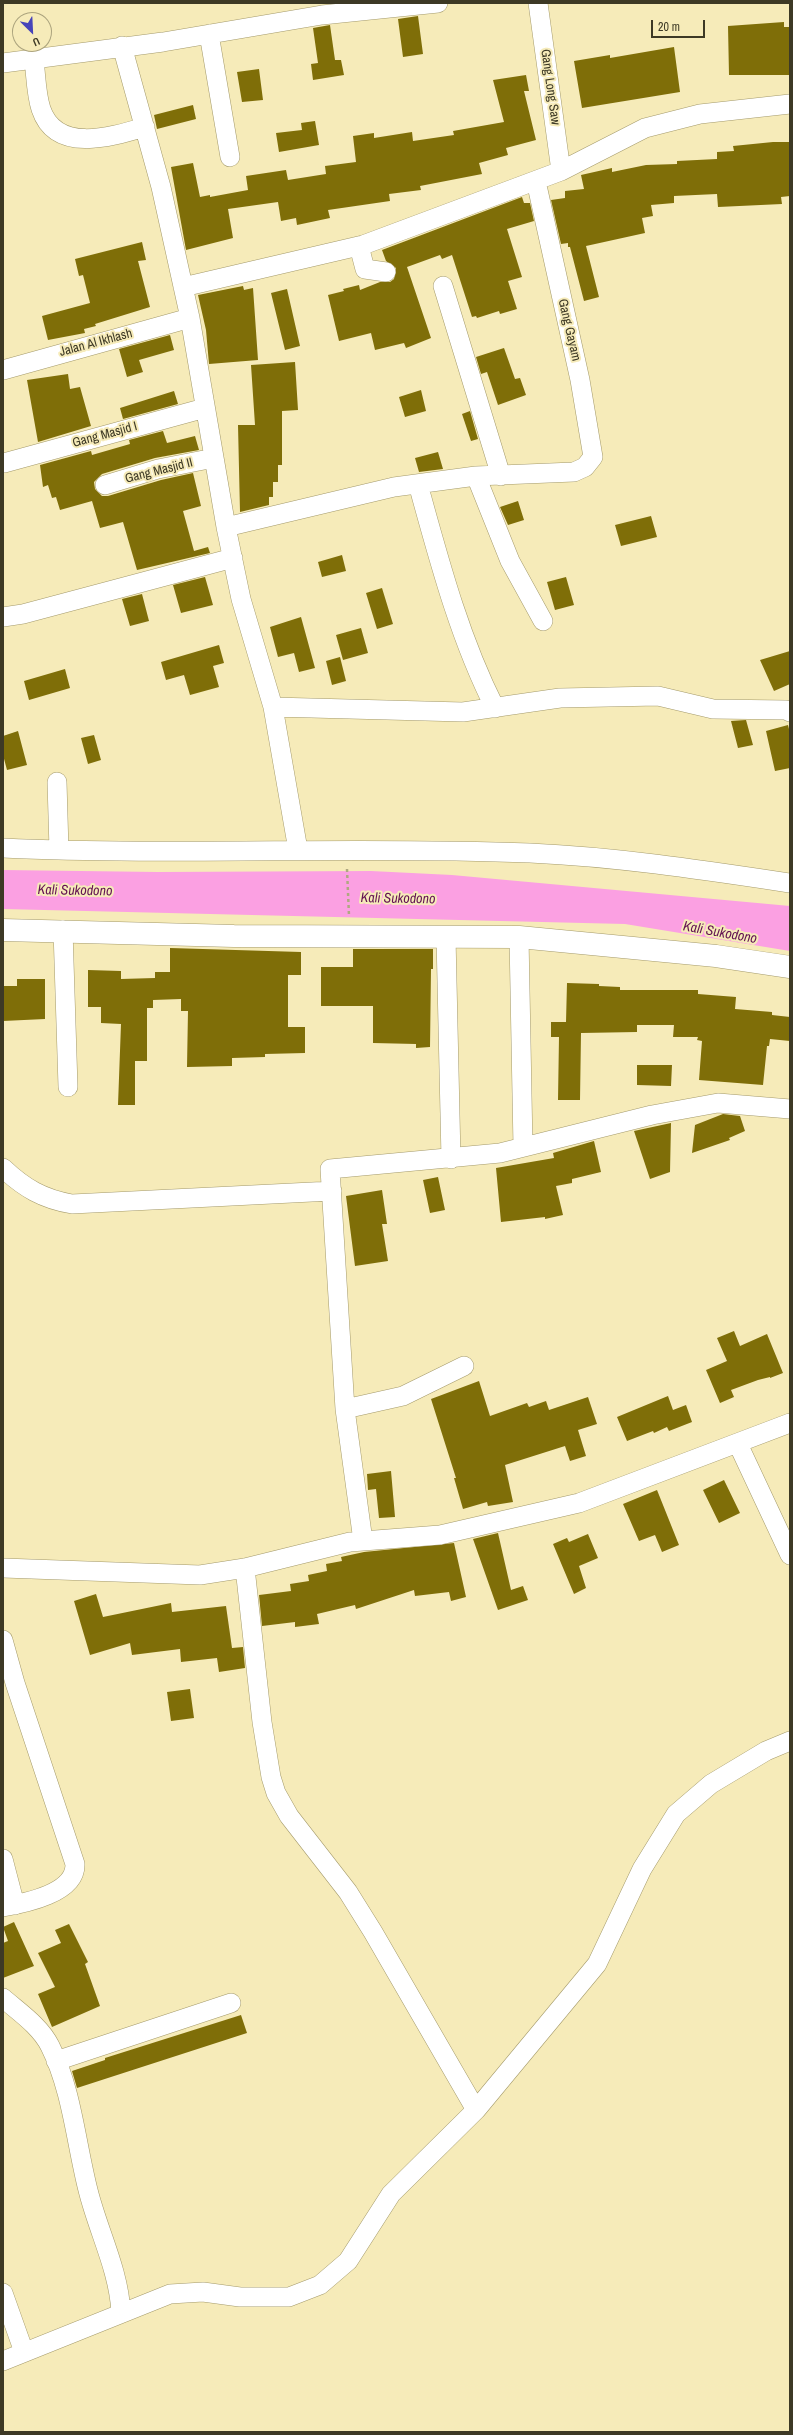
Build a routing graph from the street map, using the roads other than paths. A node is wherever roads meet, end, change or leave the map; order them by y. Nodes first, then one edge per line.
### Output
1 (438, 3) edge
2 (538, 3) edge
3 (209, 34) junction
4 (122, 46) junction
5 (34, 60) junction
6 (3, 63) edge
7 (790, 104) edge
8 (145, 127) junction
9 (230, 157) dead end
10 (561, 170) junction
11 (536, 181) junction
12 (359, 246) junction
13 (386, 272) dead end
14 (443, 286) dead end
15 (183, 288) junction
16 (190, 318) junction
17 (3, 370) edge
18 (205, 408) junction
19 (214, 458) junction
20 (4, 463) dead end
21 (476, 476) junction
22 (501, 476) junction
23 (418, 484) junction
24 (105, 485) dead end
25 (226, 527) junction
26 (233, 558) junction
27 (3, 617) edge
28 (542, 621) dead end
29 (273, 707) junction
30 (495, 708) junction
31 (790, 712) edge
32 (57, 782) dead end
33 (3, 848) edge
34 (59, 850) junction
35 (298, 850) junction
36 (790, 883) edge
37 (3, 930) edge
38 (63, 930) junction
39 (446, 937) junction
40 (519, 937) junction
41 (790, 967) edge
42 (68, 1087) dead end
43 (790, 1109) edge
44 (523, 1147) junction
45 (451, 1159) junction
46 (3, 1168) edge
47 (332, 1191) junction
48 (464, 1366) dead end
49 (345, 1409) junction
50 (790, 1423) edge
51 (738, 1444) junction
52 (363, 1541) junction
53 (790, 1555) edge
54 (3, 1568) edge
55 (245, 1568) junction
56 (3, 1640) edge
57 (790, 1741) edge
58 (3, 1859) edge
59 (9, 1906) edge
60 (3, 1998) edge
61 (231, 2003) dead end
62 (56, 2061) junction
63 (476, 2110) junction
64 (3, 2293) edge
65 (121, 2313) junction
66 (24, 2352) junction
67 (3, 2361) edge

1 - 3 street
2 - 10 street, Gang Long Saw
3 - 4 street
3 - 9 street
4 - 5 street
4 - 8 street
5 - 6 street
5 - 8 street
7 - 10 street
8 - 15 street
10 - 11 street
11 - 12 street
11 - 22 street, Gang Gayam
12 - 13 street
12 - 15 street
14 - 22 street
15 - 16 street
16 - 17 street, Jalan Al Ikhlash
16 - 18 street
18 - 19 street
18 - 20 street, Gang Masjid I
19 - 24 street, Gang Masjid II
19 - 25 street
21 - 22 street
21 - 23 street
21 - 28 street
23 - 25 street
23 - 30 street
25 - 26 street
26 - 27 street
26 - 29 street
29 - 30 street
29 - 35 street
30 - 31 street
32 - 34 street
33 - 34 street
34 - 35 street
35 - 36 street
37 - 38 main road
38 - 39 main road
38 - 42 street
39 - 40 main road
39 - 45 street
40 - 41 main road
40 - 44 street
43 - 44 street
44 - 45 street
45 - 47 street
46 - 47 street
47 - 49 street
48 - 49 street
49 - 52 street
50 - 51 street
51 - 52 street
51 - 53 street
52 - 55 street
54 - 55 street
55 - 63 street
56 - 59 street
57 - 63 street
58 - 59 street
60 - 62 street
61 - 62 street
62 - 65 street
63 - 65 street
64 - 66 street
65 - 66 street
66 - 67 street

